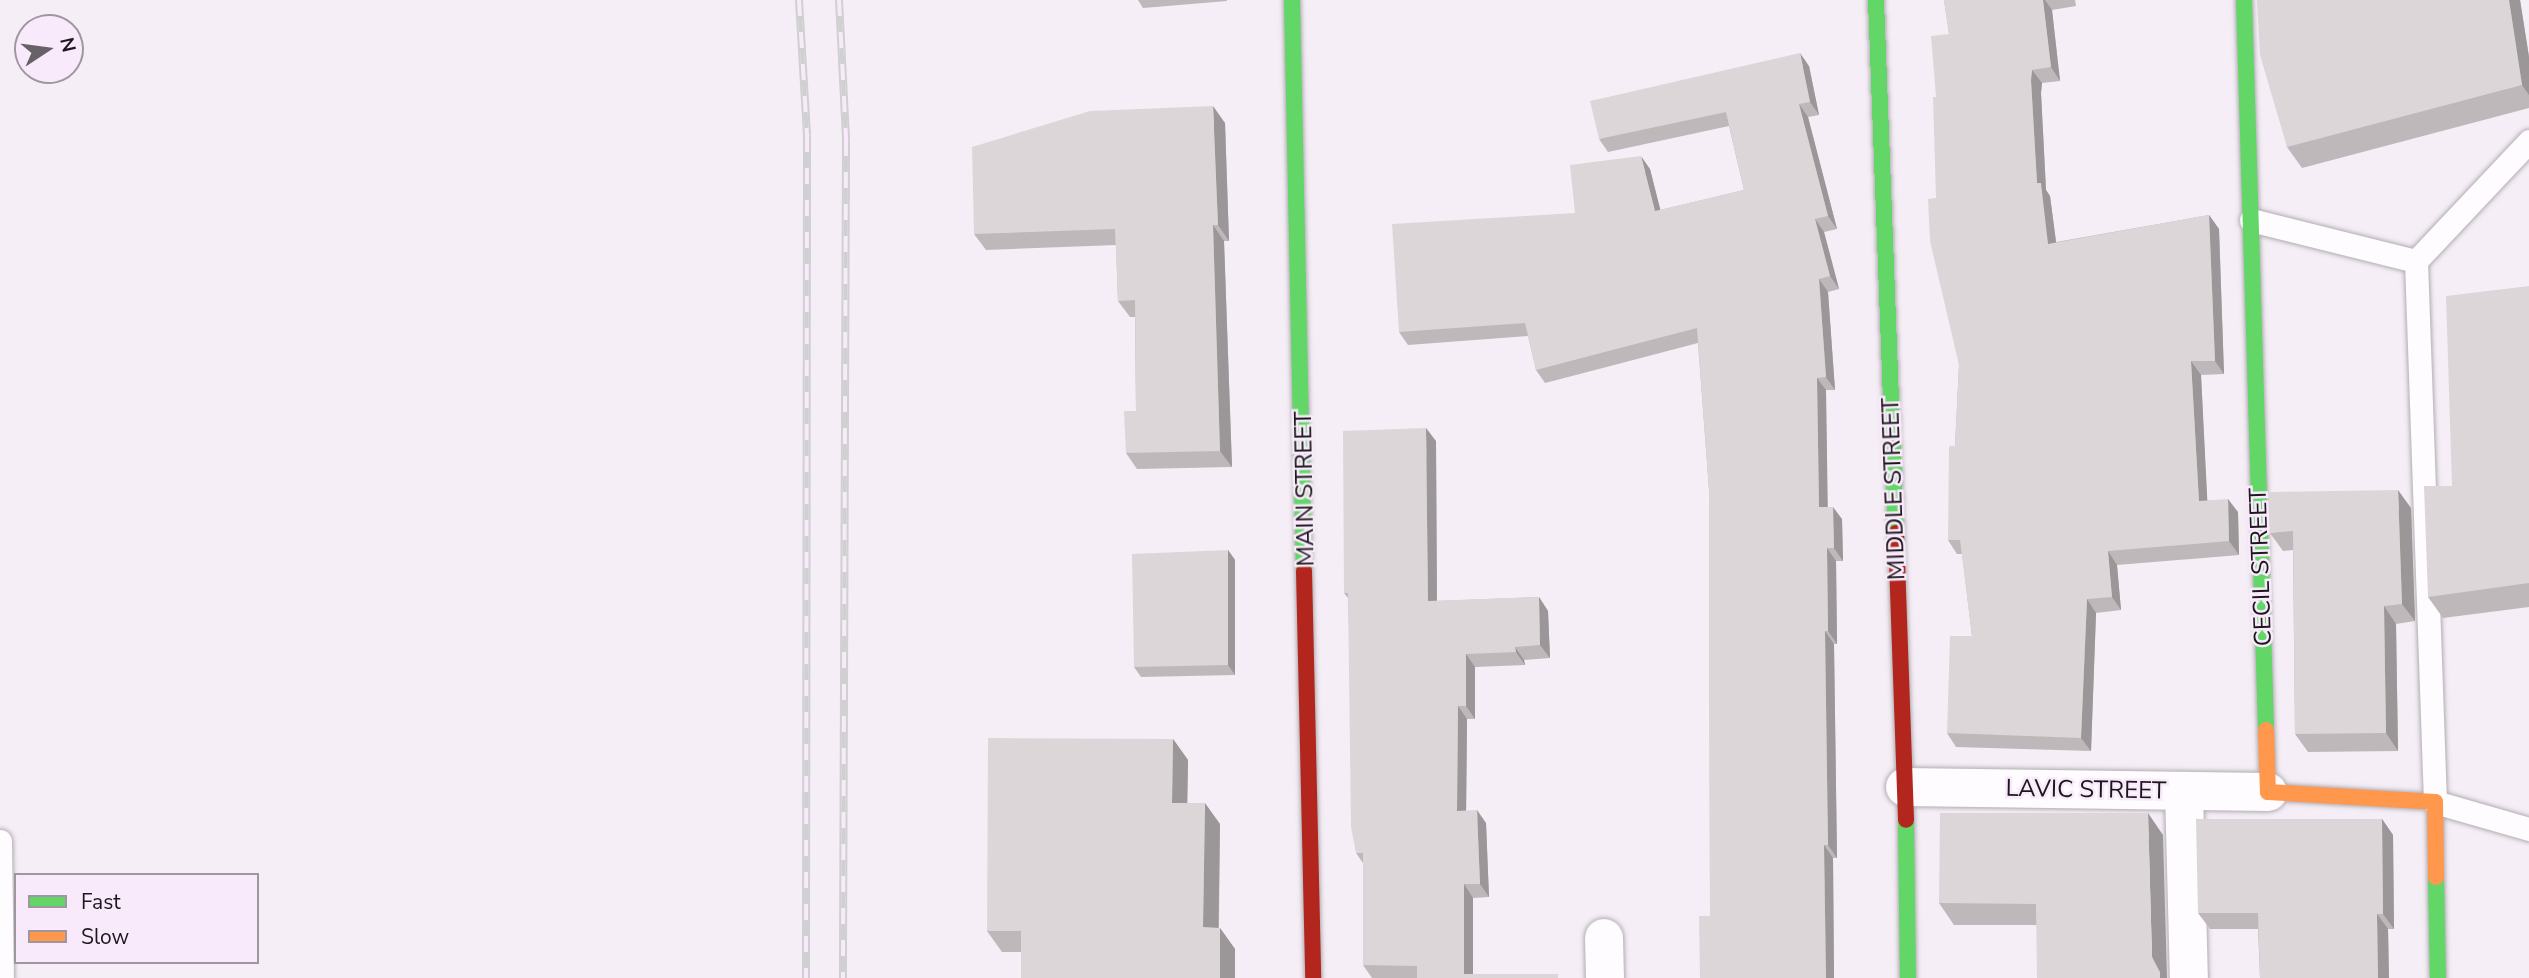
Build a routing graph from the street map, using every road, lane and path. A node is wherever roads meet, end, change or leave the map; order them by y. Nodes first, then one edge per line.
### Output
1 (1292, 0) edge
2 (1876, 0) edge
3 (2244, 0) edge
4 (2529, 141) edge
5 (2251, 220) junction
6 (2416, 261) junction
7 (1905, 787) junction
8 (2184, 791) junction
9 (2267, 792) junction
10 (2435, 802) junction
11 (2529, 829) edge
12 (0, 841) edge
13 (1604, 938) dead end
14 (2, 978) edge
15 (1314, 978) edge
16 (1605, 978) edge
17 (1908, 978) edge
18 (2189, 978) edge
19 (2438, 978) edge

1 - 15 street, MAIN STREET
2 - 7 street, MIDDLE STREET
3 - 5 street, CECIL STREET
4 - 6 lane
5 - 6 lane
5 - 9 street, CECIL STREET
6 - 10 lane
7 - 8 street, LAVIC STREET
7 - 17 street, MIDDLE STREET
8 - 9 street, LAVIC STREET
8 - 18 street
9 - 10 street
10 - 11 lane
10 - 19 street
12 - 14 lane
13 - 16 street

